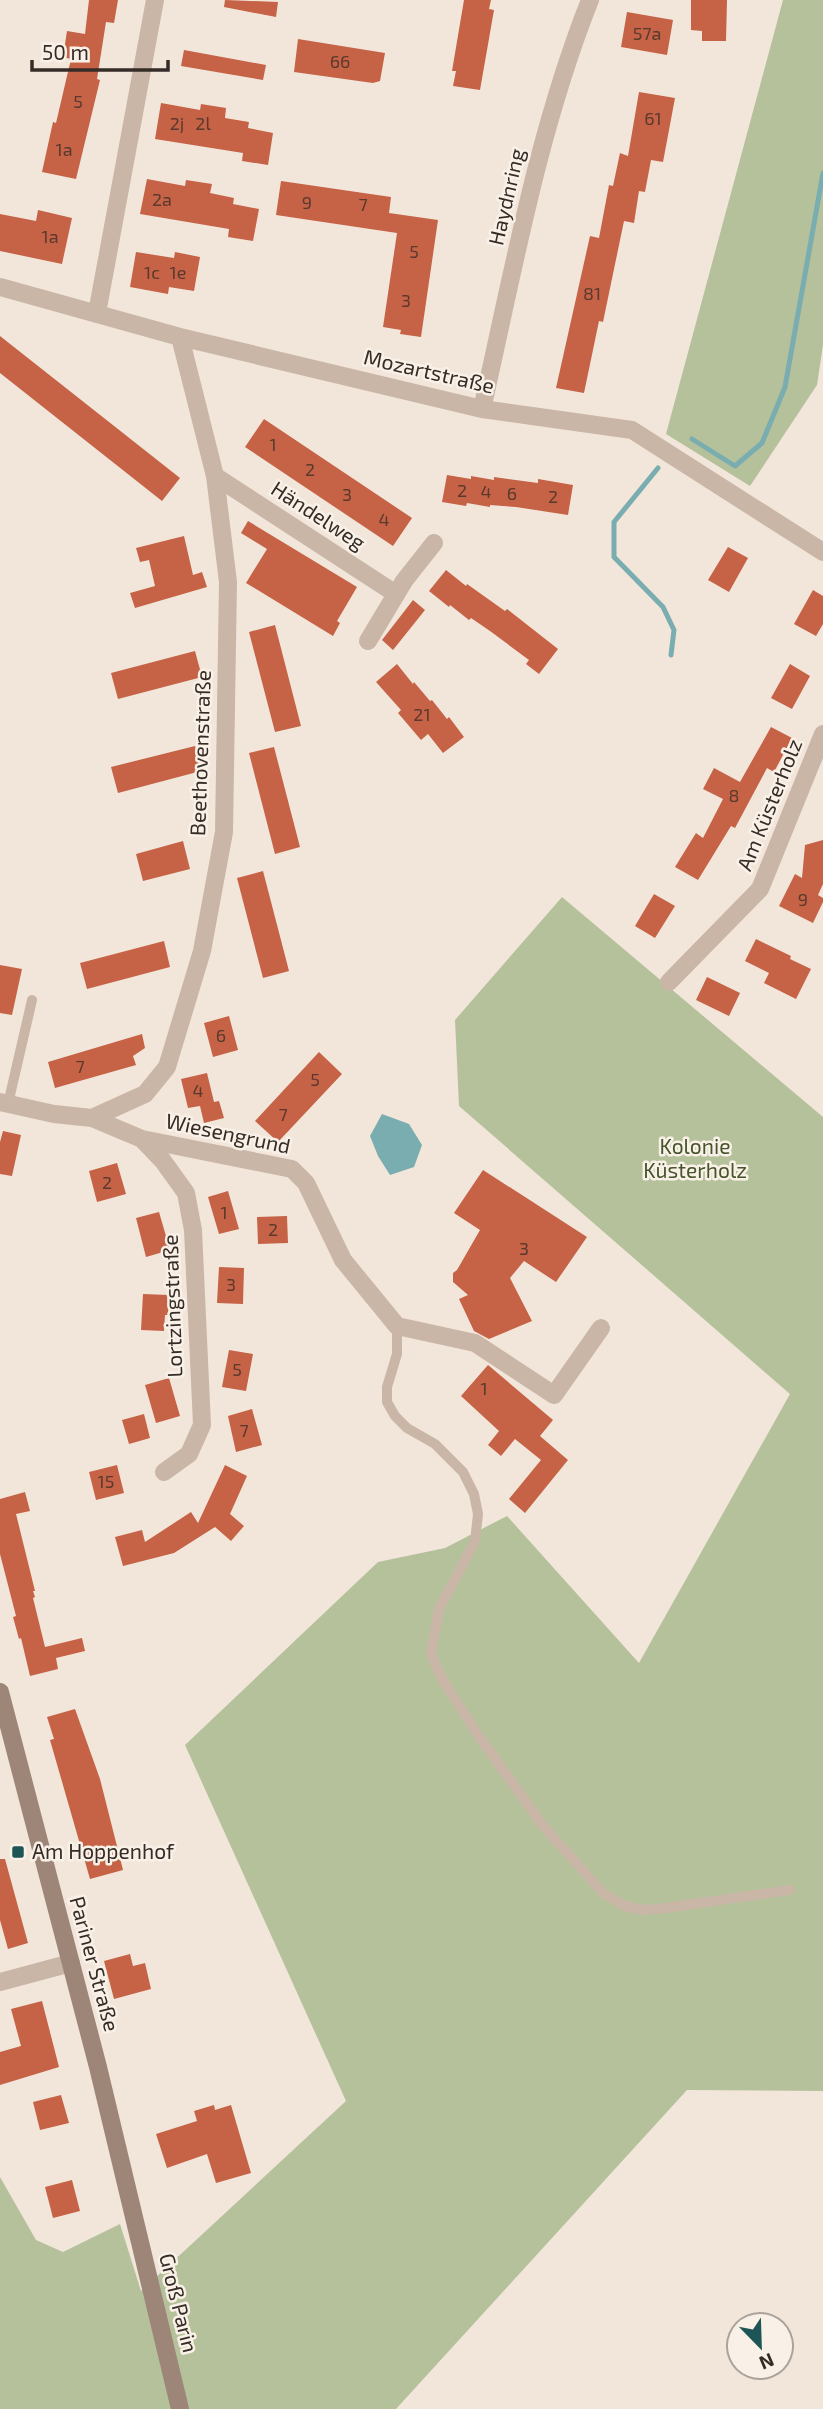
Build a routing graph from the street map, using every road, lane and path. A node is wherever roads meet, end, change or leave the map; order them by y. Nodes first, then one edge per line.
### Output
1 (155, 0) edge
2 (590, 0) edge
3 (0, 287) edge
4 (97, 313) junction
5 (180, 337) junction
6 (482, 409) junction
7 (215, 476) junction
8 (434, 543) dead end
9 (823, 552) edge
10 (396, 594) junction
11 (368, 641) dead end
12 (823, 734) edge
13 (668, 982) dead end
14 (32, 1000) dead end
15 (4, 1103) edge
16 (92, 1118) junction
17 (142, 1139) junction
18 (397, 1326) junction
19 (601, 1328) dead end
20 (164, 1472) dead end
21 (0, 1692) edge
22 (790, 1890) dead end
23 (71, 1963) junction
24 (0, 1982) edge
25 (132, 2208) joint
26 (180, 2409) edge

1 - 4 street
2 - 6 street, Haydnring
3 - 4 street, Mozartstraße
4 - 5 street, Mozartstraße
5 - 6 street, Mozartstraße
5 - 7 street, Beethovenstraße
6 - 9 street, Mozartstraße
7 - 10 street, Händelweg
7 - 16 street, Beethovenstraße
8 - 10 street
10 - 11 street
12 - 13 street, Am Küsterholz
14 - 15 lane
15 - 16 street
16 - 17 street, Wiesengrund
17 - 18 street, Wiesengrund
17 - 20 street, Lortzingstraße
18 - 19 street
18 - 22 lane
21 - 23 street, Pariner Straße
23 - 24 street
23 - 25 street, Pariner Straße
25 - 26 street, Groß Parin

